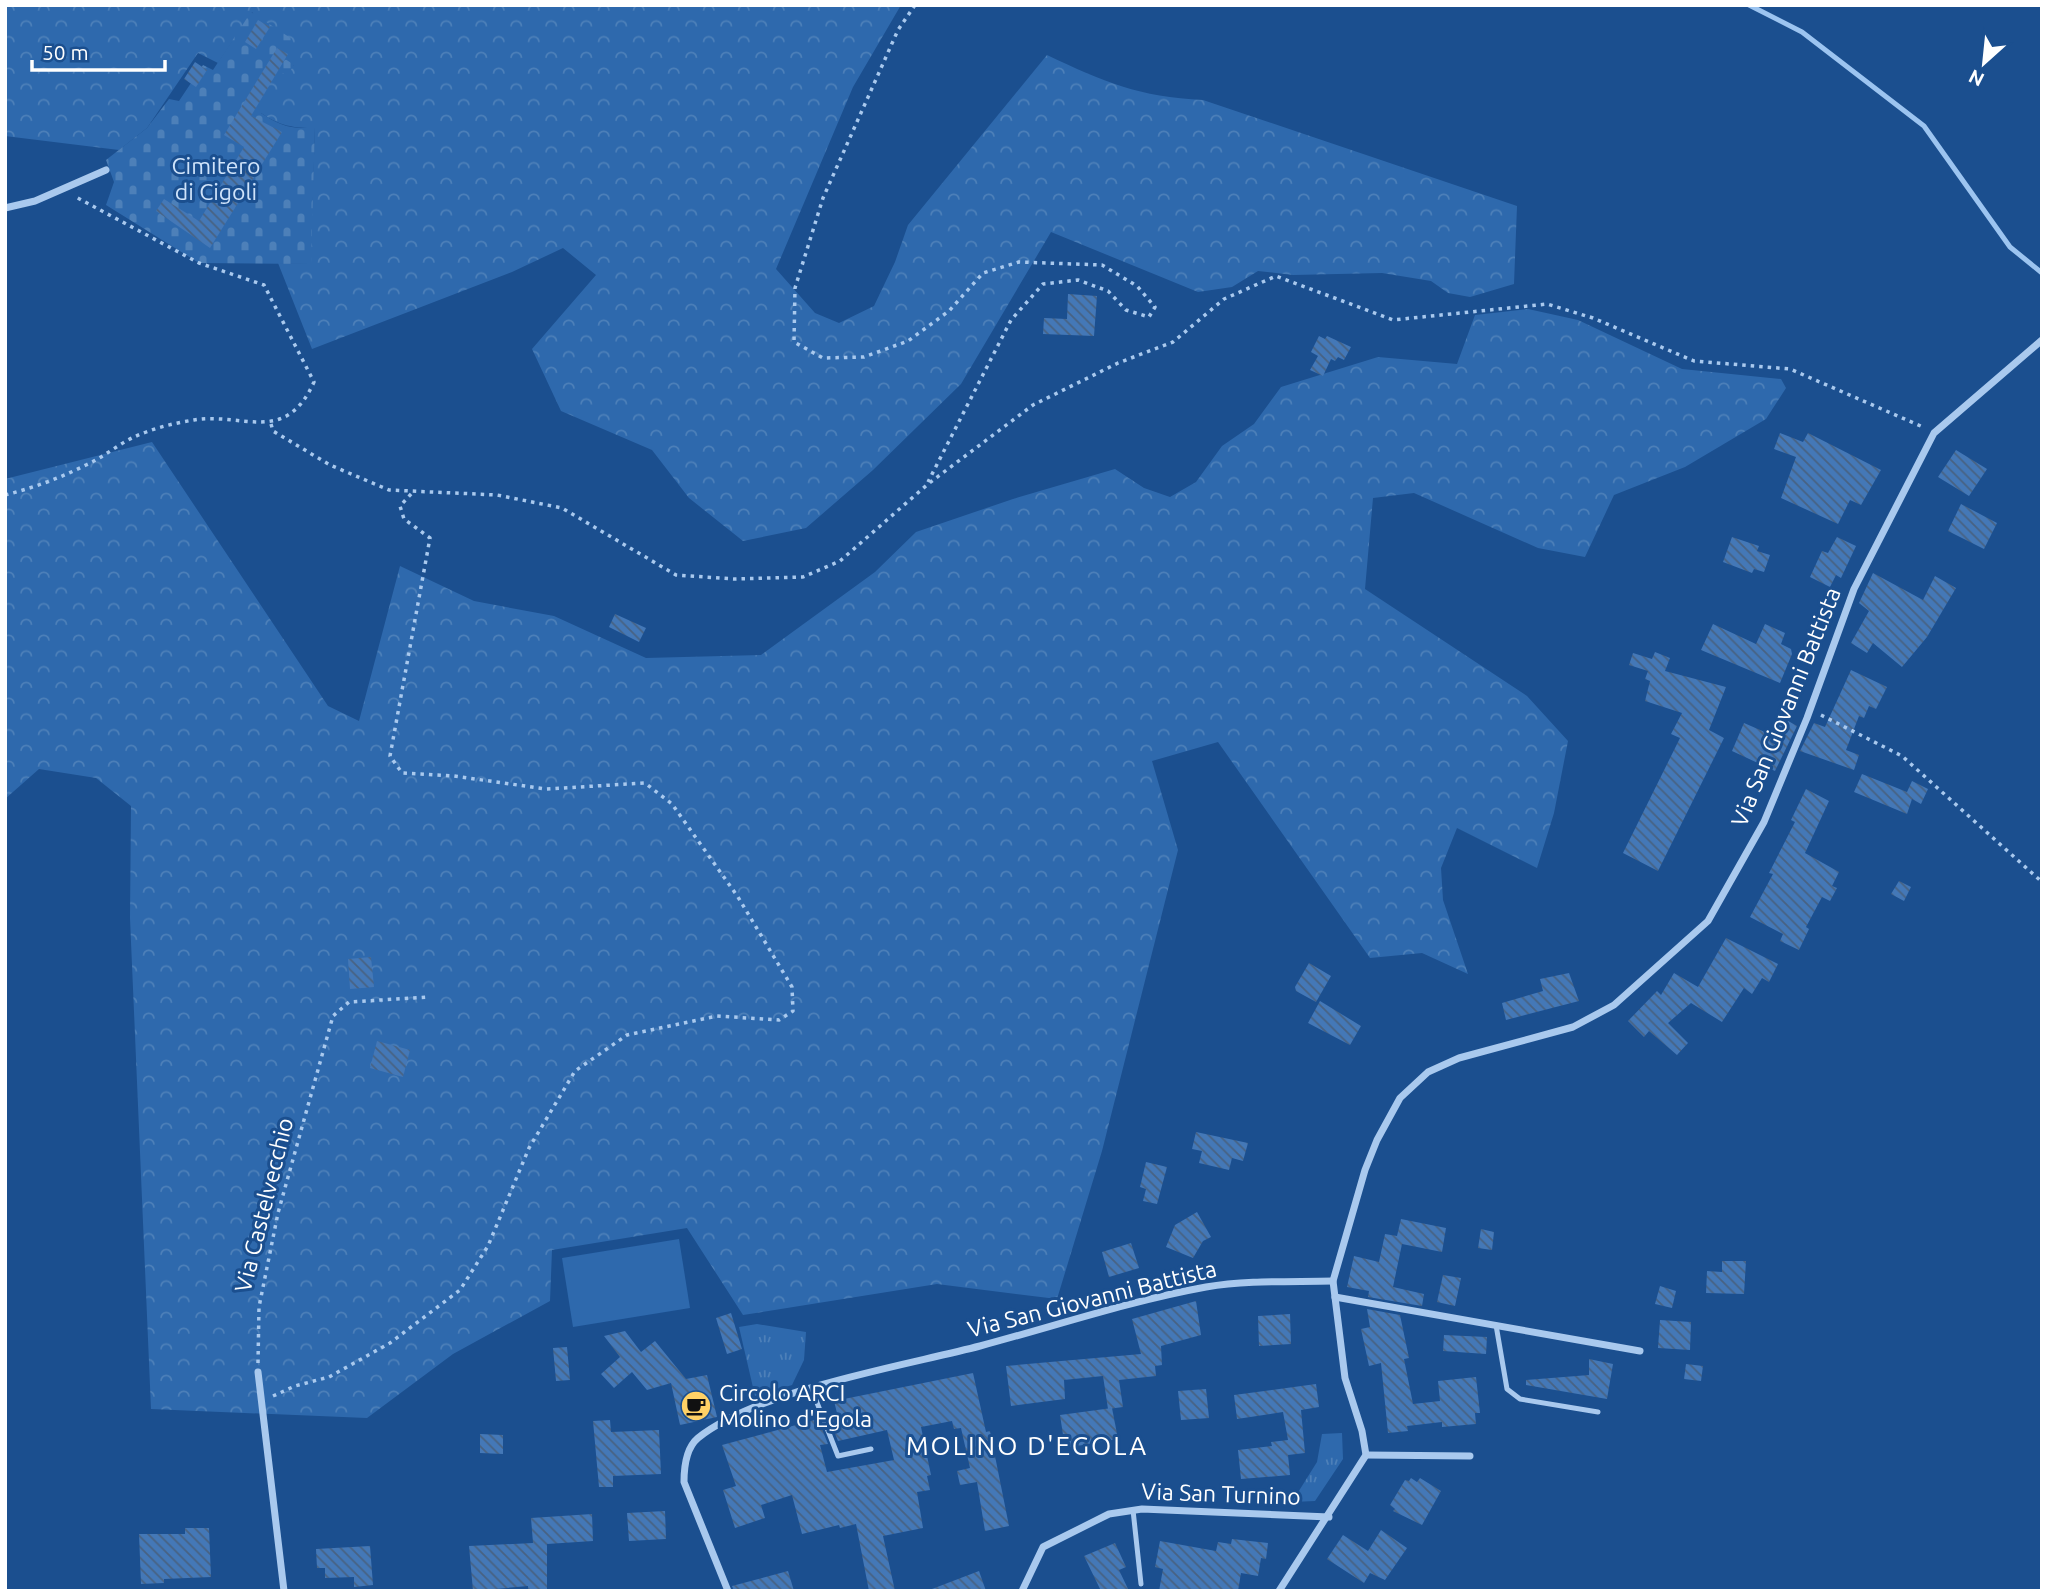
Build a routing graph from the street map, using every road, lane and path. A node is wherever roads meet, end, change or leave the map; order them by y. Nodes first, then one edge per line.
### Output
1 (915, 5) edge
2 (106, 170) dead end
3 (61, 190) junction
4 (5, 208) edge
5 (2042, 340) edge
6 (271, 424) junction
7 (1934, 433) junction
8 (928, 484) junction
9 (413, 492) junction
10 (5, 495) edge
11 (1810, 709) junction
12 (2042, 882) edge
13 (429, 997) dead end
14 (1333, 1281) junction
15 (1335, 1297) junction
16 (1496, 1325) junction
17 (1640, 1351) dead end
18 (258, 1372) joint
19 (812, 1390) junction
20 (261, 1401) junction
21 (1598, 1412) dead end
22 (871, 1449) dead end
23 (1366, 1455) junction
24 (1470, 1457) dead end
25 (1133, 1510) junction
26 (1329, 1517) junction
27 (1140, 1584) dead end
28 (284, 1591) edge
29 (728, 1591) edge
30 (1022, 1591) edge
31 (1279, 1591) edge

1 - 8 path
2 - 3 street
3 - 4 street
3 - 6 path
5 - 7 street, Via San Giovanni Battista
6 - 9 path
6 - 10 path
7 - 8 path
7 - 11 street, Via San Giovanni Battista
8 - 9 path
9 - 20 path
11 - 12 path
11 - 14 street, Via San Giovanni Battista
13 - 18 path, Via Castelvecchio
14 - 15 street
14 - 19 street, Via San Giovanni Battista
15 - 16 street
15 - 23 street
16 - 17 street
16 - 21 lane
18 - 20 street
19 - 22 lane
19 - 29 street, Via San Giovanni Battista
20 - 28 street
23 - 24 street
23 - 26 street
25 - 26 street, Via San Turnino
25 - 27 lane
25 - 30 street, Via San Turnino
26 - 31 street

